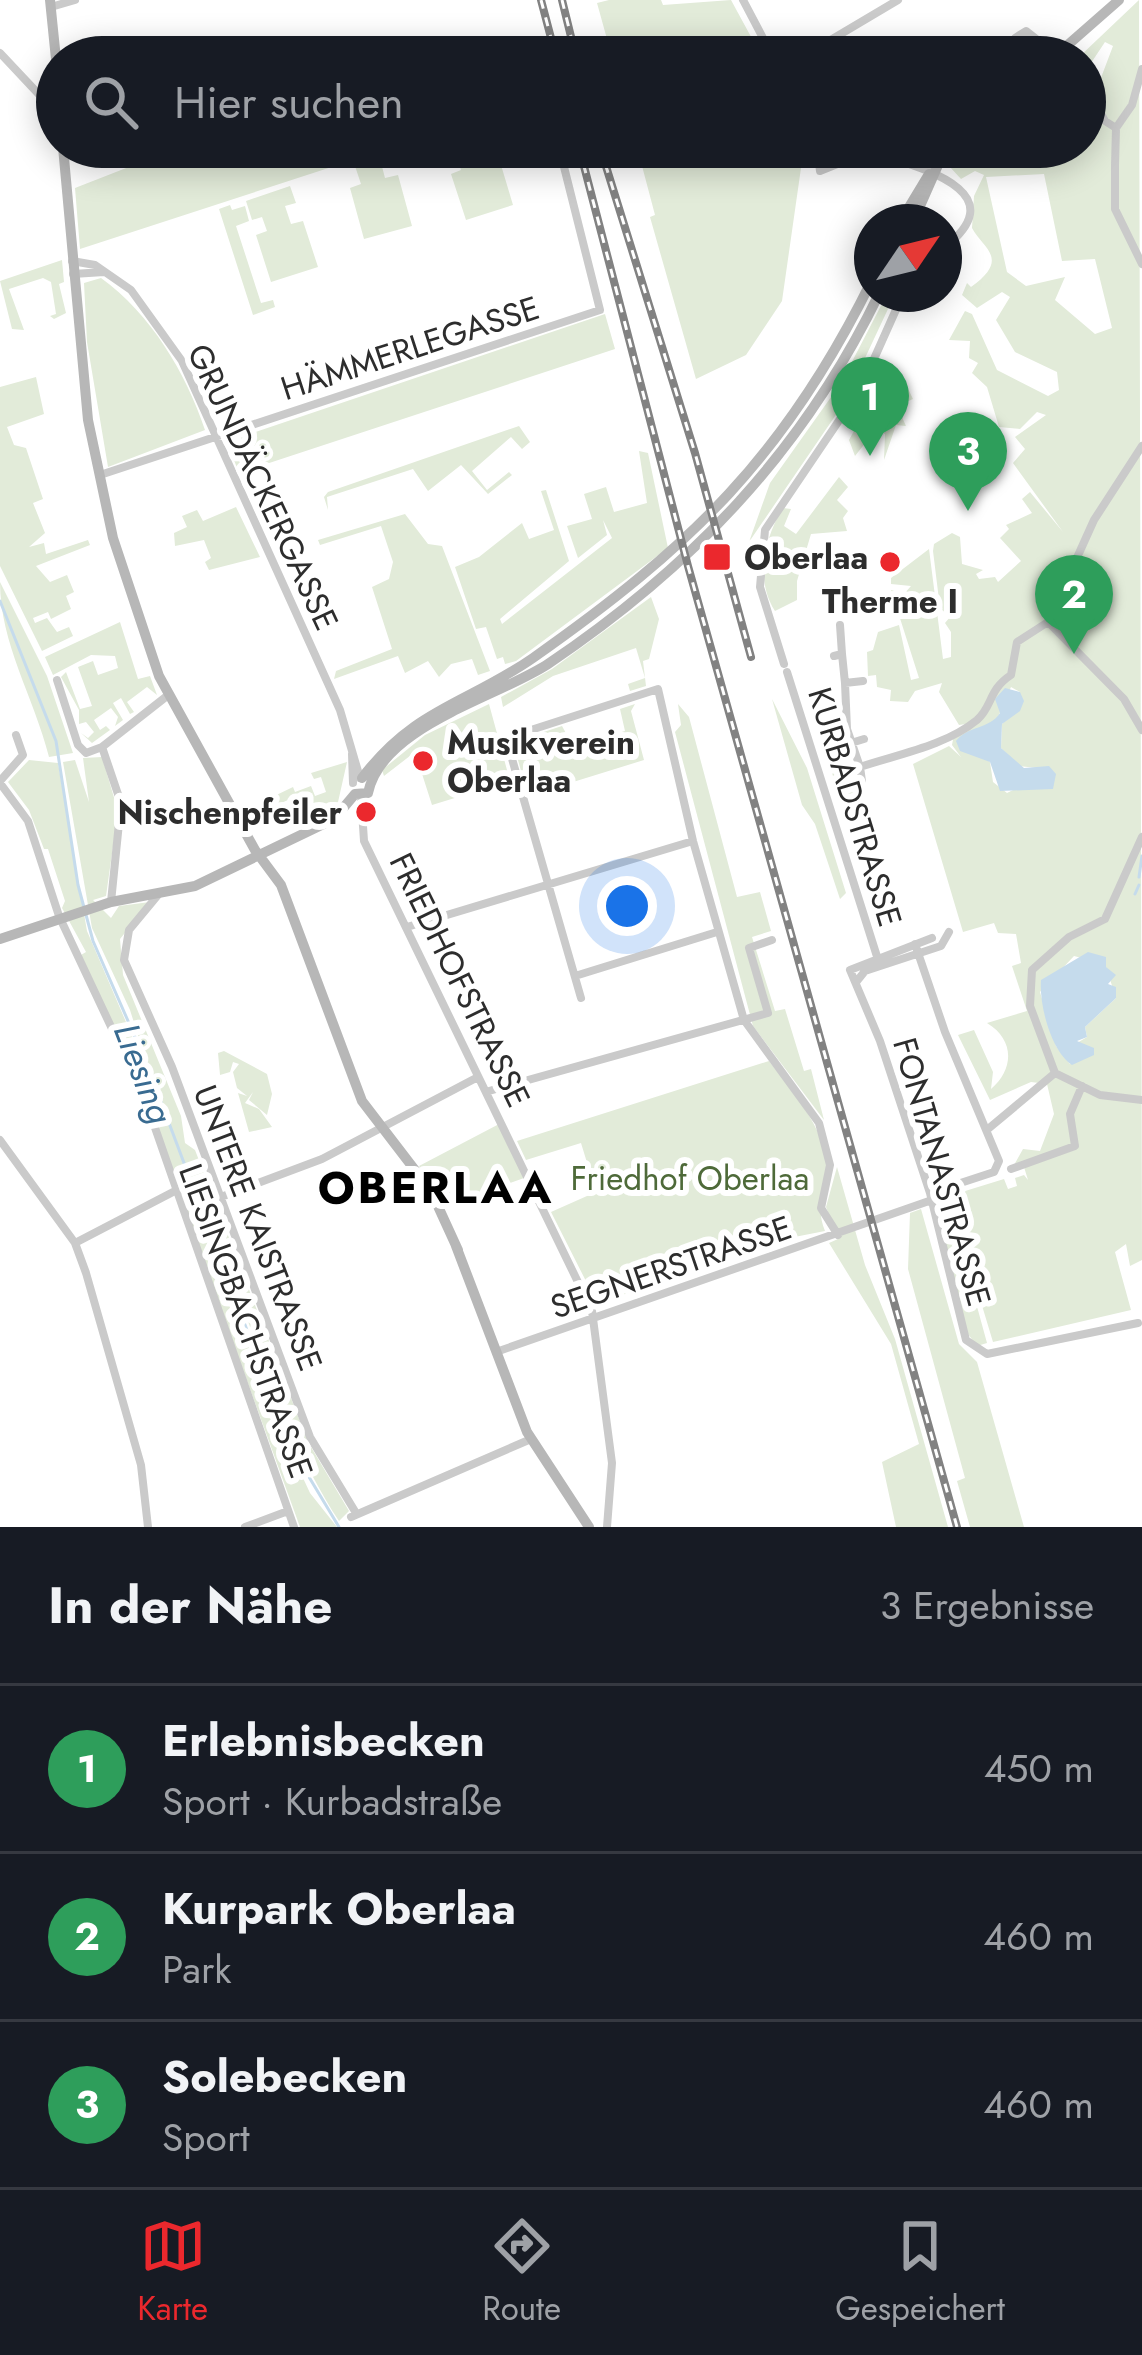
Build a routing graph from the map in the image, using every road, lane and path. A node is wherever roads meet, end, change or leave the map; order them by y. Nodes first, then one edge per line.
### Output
1 (75, 0) edge
2 (743, 0) edge
3 (898, 0) edge
4 (1119, 0) edge
5 (51, 4) edge
6 (1024, 31) junction
7 (54, 36) edge
8 (762, 36) edge
9 (837, 36) edge
10 (1019, 36) edge
11 (1021, 36) edge
12 (1028, 36) edge
13 (1030, 36) edge
14 (1079, 36) edge
15 (0, 53) edge
16 (1142, 69) edge
17 (36, 91) edge
18 (1106, 122) edge
19 (1116, 128) junction
20 (65, 168) edge
21 (564, 168) edge
22 (924, 168) edge
23 (934, 168) edge
24 (932, 172) junction
25 (909, 204) edge
26 (920, 204) edge
27 (962, 233) edge
28 (1142, 264) edge
29 (72, 267) junction
30 (854, 312) edge
31 (869, 312) edge
32 (895, 312) edge
33 (214, 436) junction
34 (1142, 446) edge
35 (98, 476) junction
36 (1048, 622) junction
37 (841, 625) dead end
38 (57, 680) dead end
39 (863, 680) dead end
40 (845, 683) junction
41 (167, 696) junction
42 (830, 714) dead end
43 (847, 729) junction
44 (1142, 730) edge
45 (830, 734) dead end
46 (16, 735) dead end
47 (863, 739) dead end
48 (351, 741) junction
49 (851, 743) junction
50 (102, 747) junction
51 (860, 767) junction
52 (862, 781) dead end
53 (0, 782) edge
54 (362, 783) junction
55 (339, 815) junction
56 (359, 821) junction
57 (1142, 837) edge
58 (693, 841) junction
59 (260, 855) junction
60 (548, 884) junction
61 (158, 895) junction
62 (105, 904) junction
63 (66, 914) junction
64 (407, 927) junction
65 (717, 932) junction
66 (949, 932) dead end
67 (932, 938) dead end
68 (0, 939) edge
69 (772, 940) dead end
70 (917, 949) junction
71 (878, 961) junction
72 (575, 976) junction
73 (857, 982) joint
74 (581, 998) dead end
75 (744, 1020) junction
76 (1055, 1073) junction
77 (478, 1077) junction
78 (1082, 1086) junction
79 (489, 1091) junction
80 (1142, 1100) edge
81 (988, 1129) junction
82 (379, 1131) junction
83 (0, 1140) edge
84 (1011, 1169) dead end
85 (173, 1192) junction
86 (221, 1197) junction
87 (929, 1197) junction
88 (838, 1234) junction
89 (75, 1243) junction
90 (593, 1322) junction
91 (1138, 1323) dead end
92 (496, 1352) junction
93 (531, 1439) junction
94 (288, 1511) junction
95 (148, 1527) edge
96 (245, 1527) edge
97 (294, 1527) edge
98 (589, 1527) edge
99 (607, 1527) edge

1 - 5 street
2 - 8 street
3 - 9 street
4 - 14 main road
5 - 7 main road
6 - 10 street
6 - 11 street, bridge
6 - 12 street, bridge
6 - 13 street, bridge
15 - 17 street
16 - 19 street
18 - 19 street
19 - 28 street
20 - 29 main road
21 - 33 street, HÄMMERLEGASSE
22 - 24 street
23 - 24 main road
24 - 25 main road
24 - 26 main road
24 - 27 street
29 - 33 street, GRUNDÄCKERGASSE
29 - 35 main road
30 - 54 main road
31 - 54 main road
32 - 71 street, KURBADSTRASSE
33 - 35 street, HÄMMERLEGASSE
33 - 48 street, GRUNDÄCKERGASSE
34 - 36 street
35 - 41 main road
36 - 44 street
36 - 51 street
37 - 40 street
38 - 50 street
39 - 40 street
40 - 43 street
41 - 50 street
41 - 59 main road
42 - 43 street
43 - 45 street
43 - 49 street
46 - 53 street
47 - 49 street
48 - 54 street, GRUNDÄCKERGASSE
48 - 54 street, GRUNDÄCKERGASSE
49 - 51 street
50 - 62 street
51 - 52 street
53 - 63 street, LIESINGBACHSTRASSE
54 - 55 main road
54 - 56 street, FRIEDHOFSTRASSE
55 - 56 street
55 - 59 main road
56 - 64 street, FRIEDHOFSTRASSE
57 - 76 street
58 - 60 street
58 - 60 street
58 - 65 street
59 - 61 main road
59 - 82 main road
60 - 64 street
60 - 72 street
61 - 62 main road
61 - 86 street, UNTERE KAISTRASSE
62 - 63 main road
63 - 68 main road
63 - 85 street, LIESINGBACHSTRASSE
64 - 77 street, FRIEDHOFSTRASSE
65 - 72 street
65 - 75 street
66 - 70 street, KURBADSTRASSE
67 - 70 street, KURBADSTRASSE
69 - 75 street
70 - 71 street, KURBADSTRASSE
70 - 81 street, KURBADSTRASSE
71 - 73 street, KURBADSTRASSE
72 - 74 street
73 - 87 street, FONTANASTRASSE
75 - 79 street
75 - 88 street
76 - 78 street
76 - 81 street
77 - 79 street, FRIEDHOFSTRASSE
77 - 82 street
78 - 80 street
78 - 84 street
79 - 90 street, FRIEDHOFSTRASSE
81 - 87 street
82 - 86 street
82 - 92 main road
83 - 89 street
85 - 89 street
85 - 94 street, LIESINGBACHSTRASSE
86 - 93 street, UNTERE KAISTRASSE
87 - 88 street, SEGNERSTRASSE
87 - 91 street, FONTANASTRASSE
88 - 90 street, SEGNERSTRASSE
89 - 95 street
90 - 92 street, SEGNERSTRASSE
90 - 99 street, FRIEDHOFSTRASSE
92 - 93 main road
93 - 98 main road
94 - 96 street
94 - 97 street, LIESINGBACHSTRASSE

